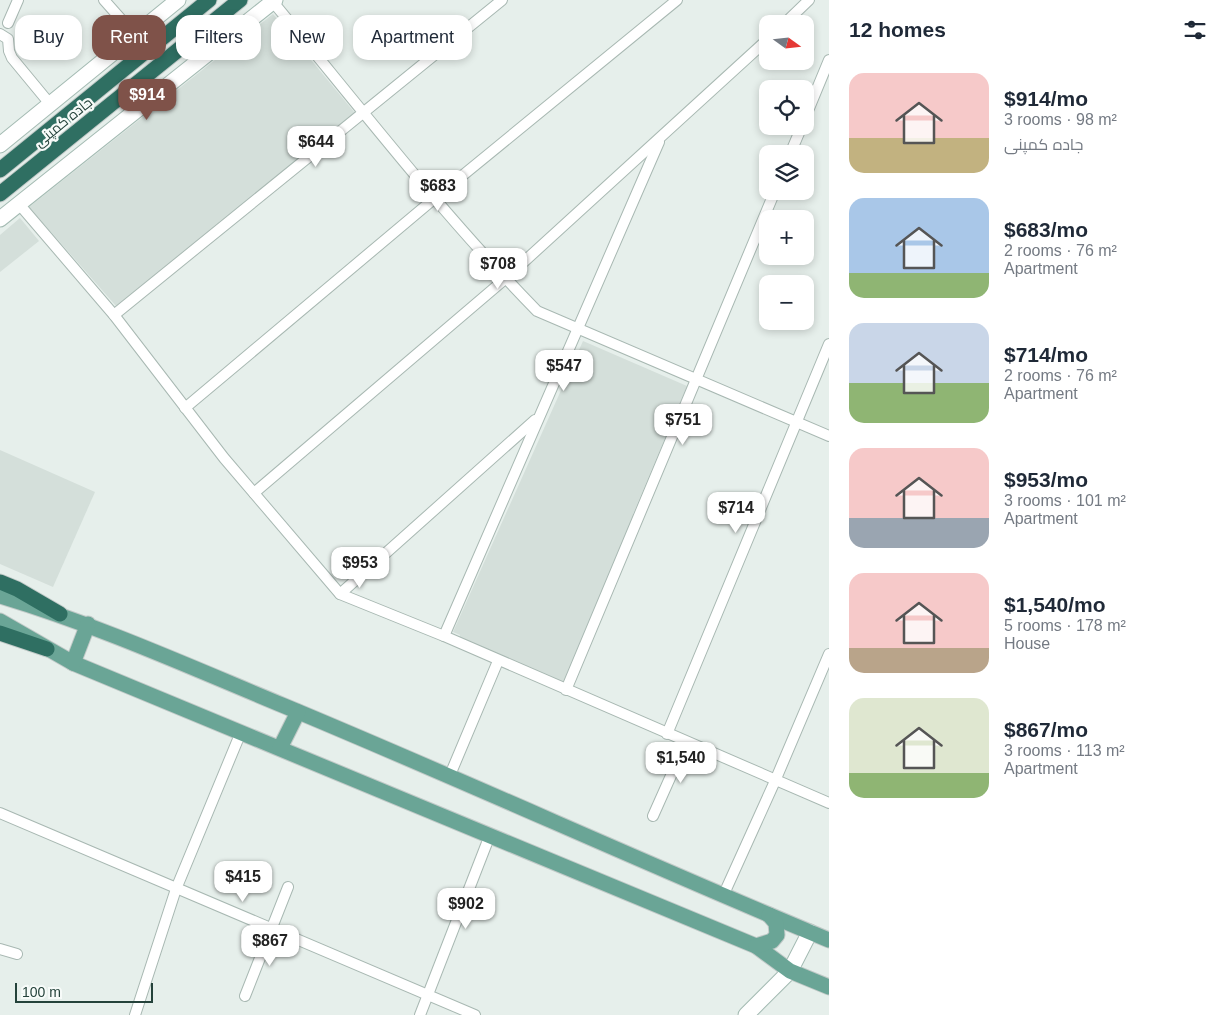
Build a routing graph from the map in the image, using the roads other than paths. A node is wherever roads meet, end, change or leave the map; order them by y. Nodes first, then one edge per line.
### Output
1 (18, 0) edge
2 (104, 0) edge
3 (178, 0) edge
4 (209, 0) edge
5 (240, 0) edge
6 (502, 0) edge
7 (677, 0) edge
8 (809, 0) edge
9 (274, 1) edge
10 (117, 15) edge
11 (160, 15) edge
12 (793, 15) edge
13 (8, 23) dead end
14 (0, 34) edge
15 (759, 47) edge
16 (105, 60) edge
17 (829, 60) edge
18 (814, 96) edge
19 (50, 104) junction
20 (365, 112) junction
21 (661, 138) junction
22 (0, 145) edge
23 (0, 170) edge
24 (0, 194) edge
25 (435, 198) junction
26 (771, 200) edge
27 (19, 204) junction
28 (0, 219) edge
29 (505, 279) junction
30 (114, 315) junction
31 (579, 330) junction
32 (829, 344) edge
33 (696, 381) junction
34 (185, 408) junction
35 (539, 417) junction
36 (796, 422) junction
37 (829, 436) edge
38 (254, 493) junction
39 (0, 582) edge
40 (340, 594) junction
41 (0, 596) edge
42 (60, 614) junction
43 (0, 621) edge
44 (88, 624) junction
45 (0, 633) edge
46 (444, 636) junction
47 (48, 649) junction
48 (829, 654) edge
49 (498, 661) junction
50 (73, 663) junction
51 (566, 690) junction
52 (298, 712) junction
53 (242, 732) junction
54 (666, 734) junction
55 (686, 742) junction
56 (280, 748) junction
57 (450, 775) junction
58 (776, 781) junction
59 (829, 804) edge
60 (0, 813) edge
61 (653, 816) dead end
62 (490, 835) junction
63 (288, 887) dead end
64 (176, 889) junction
65 (723, 896) junction
66 (769, 915) junction
67 (272, 928) junction
68 (810, 932) junction
69 (829, 940) edge
70 (756, 946) junction
71 (0, 949) edge
72 (17, 954) dead end
73 (790, 970) junction
74 (829, 988) edge
75 (245, 996) dead end
76 (428, 996) junction
77 (454, 1011) edge
78 (135, 1015) edge
79 (420, 1015) edge
80 (475, 1015) edge
81 (746, 1015) edge

1 - 13 street
2 - 10 street
3 - 11 street
4 - 23 highway, جاده کمپنی
5 - 24 highway, جاده کمپنی
6 - 20 street
7 - 25 street
8 - 12 street
9 - 20 street
9 - 27 street
14 - 19 street
15 - 21 street
16 - 19 street
17 - 18 street
19 - 22 street
20 - 25 street
20 - 30 street
21 - 29 street
21 - 31 street
25 - 29 street
25 - 34 street
26 - 33 street
27 - 28 street
27 - 30 street
29 - 31 street
29 - 38 street
30 - 34 street
31 - 33 street
31 - 35 street
32 - 36 street
33 - 36 street
33 - 51 street
34 - 38 street
35 - 40 street
35 - 46 street
36 - 37 street
36 - 54 street
38 - 40 street
39 - 42 highway
40 - 46 street
41 - 42 main road
42 - 44 main road
43 - 47 main road
44 - 50 main road
44 - 52 main road
45 - 47 highway
46 - 49 street
47 - 50 main road
48 - 58 street
49 - 51 street
49 - 57 street
50 - 53 main road
51 - 54 street
52 - 56 main road
52 - 57 main road
53 - 56 main road
53 - 64 street
54 - 55 street
55 - 58 street
55 - 61 street
56 - 62 main road
57 - 65 main road
58 - 59 street
58 - 65 street
60 - 64 street
62 - 70 main road
62 - 76 street
63 - 67 street
64 - 67 street
64 - 78 street
65 - 66 main road
66 - 68 main road
66 - 70 main road
67 - 75 street
67 - 76 street
68 - 69 main road
68 - 73 street
70 - 73 main road
71 - 72 street
73 - 74 main road
73 - 81 street
76 - 77 street
76 - 79 street
77 - 80 street

